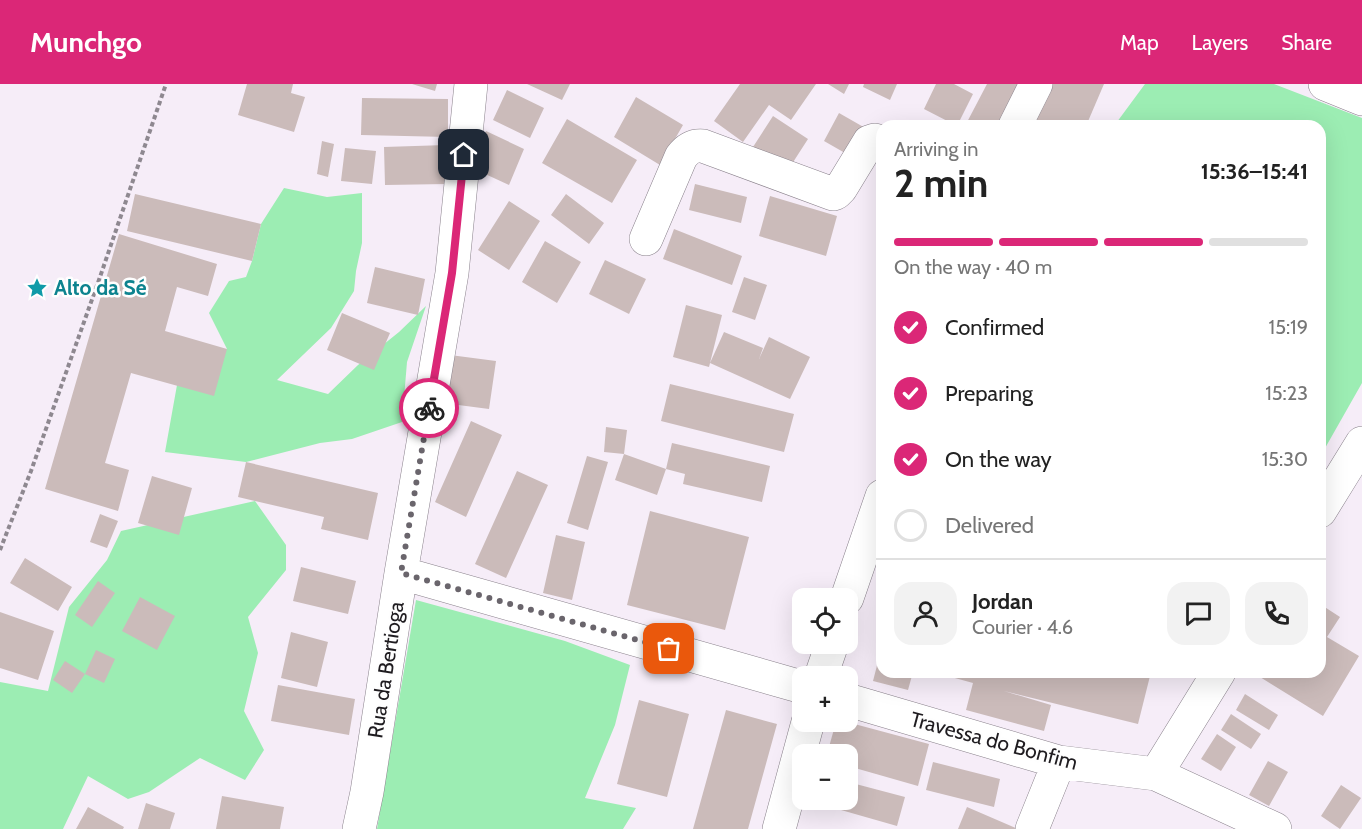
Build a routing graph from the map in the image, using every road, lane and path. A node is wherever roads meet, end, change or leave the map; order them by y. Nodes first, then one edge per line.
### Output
1 (166, 84) edge
2 (471, 84) edge
3 (1036, 84) edge
4 (1325, 84) edge
5 (1362, 99) edge
6 (1018, 120) edge
7 (876, 140) edge
8 (646, 239) dead end
9 (1362, 443) edge
10 (1326, 501) edge
11 (876, 513) edge
12 (1, 548) edge
13 (401, 573) junction
14 (850, 588) edge
15 (1215, 678) edge
16 (792, 684) edge
17 (858, 703) edge
18 (805, 732) edge
19 (1059, 762) junction
20 (1156, 774) junction
21 (359, 829) edge
22 (779, 829) edge
23 (1032, 829) edge
24 (1275, 829) edge

1 - 12 path
2 - 13 street, Rua da Bertioga
3 - 6 street
4 - 5 street
7 - 8 street
9 - 10 street
11 - 14 street
13 - 16 street
13 - 21 street, Rua da Bertioga
15 - 20 street
17 - 19 street, Travessa do Bonfim
18 - 22 street
19 - 20 street, Travessa do Bonfim
19 - 23 street
20 - 24 street, Travessa do Bonfim

